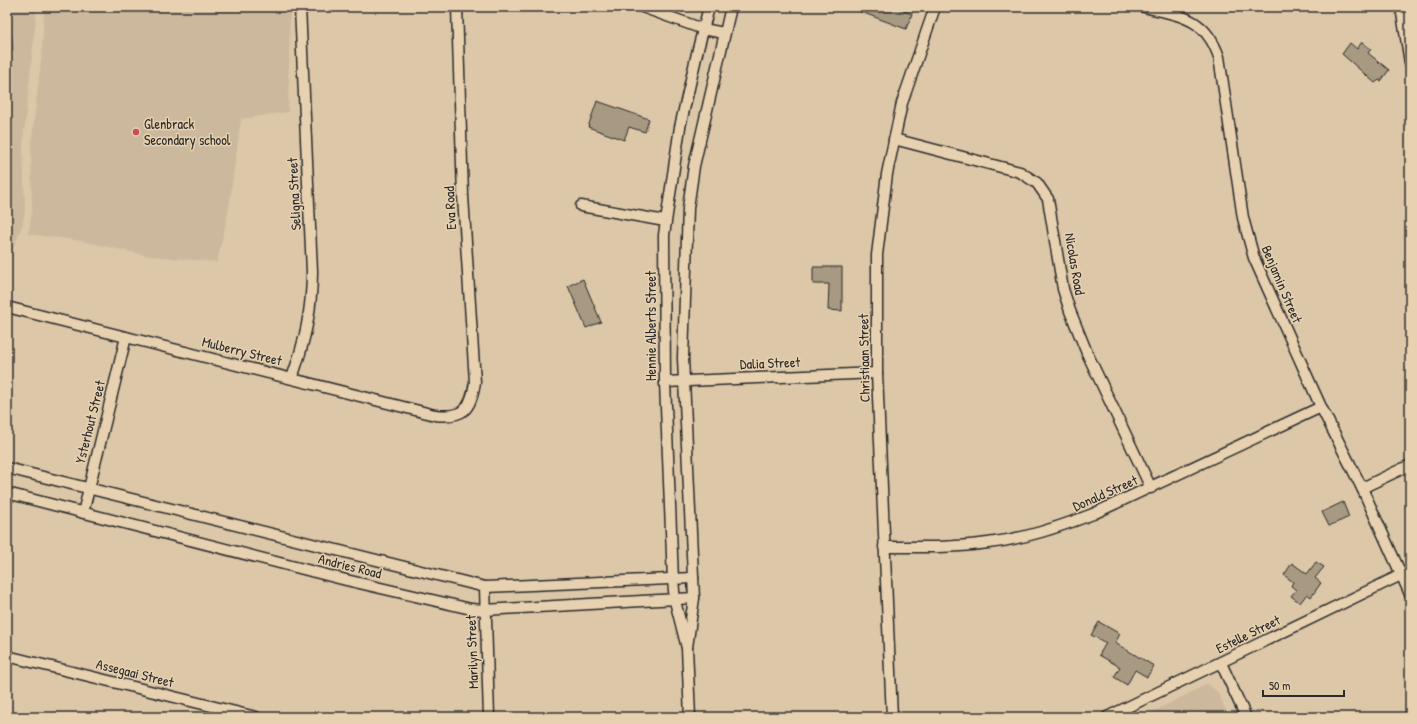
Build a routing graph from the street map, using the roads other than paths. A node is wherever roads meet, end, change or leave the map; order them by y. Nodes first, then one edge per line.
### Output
1 (300, 7) edge
2 (457, 7) edge
3 (642, 7) edge
4 (710, 7) edge
5 (731, 7) edge
6 (935, 7) edge
7 (1144, 7) edge
8 (1401, 7) edge
9 (703, 29) junction
10 (724, 33) junction
11 (1410, 64) edge
12 (894, 139) junction
13 (581, 206) dead end
14 (666, 221) junction
15 (7, 306) edge
16 (126, 338) junction
17 (877, 373) junction
18 (292, 378) junction
19 (684, 381) junction
20 (665, 382) junction
21 (468, 406) joint
22 (1321, 407) junction
23 (1410, 465) edge
24 (7, 468) edge
25 (88, 488) junction
26 (1151, 488) junction
27 (1362, 488) junction
28 (7, 493) edge
29 (83, 513) junction
30 (884, 547) junction
31 (1401, 576) junction
32 (693, 578) junction
33 (673, 580) junction
34 (485, 587) junction
35 (1410, 594) edge
36 (694, 598) junction
37 (675, 600) junction
38 (484, 610) junction
39 (687, 648) junction
40 (7, 656) edge
41 (1221, 663) junction
42 (256, 717) edge
43 (489, 717) edge
44 (690, 717) edge
45 (892, 717) edge
46 (1107, 717) edge
47 (1246, 717) edge

1 - 18 street, Seligna Street
2 - 21 street, Eva Road
3 - 9 street
4 - 9 street, Hennie Alberts Street
5 - 10 street, Hennie Alberts Street
6 - 12 street, Christiaan Street
7 - 22 street, Benjamin Street
8 - 11 street
9 - 10 street
9 - 14 street, Hennie Alberts Street
10 - 19 street, Hennie Alberts Street
12 - 17 street, Christiaan Street
12 - 26 street, Nicolas Road
13 - 14 street
14 - 20 street, Hennie Alberts Street
15 - 16 street, Mulberry Street
16 - 18 street, Mulberry Street
16 - 25 street, Ysterhout Street
17 - 19 street, Dalia Street
17 - 30 street, Christiaan Street
18 - 21 street, Mulberry Street
19 - 20 street, Dalia Street
19 - 32 street, Hennie Alberts Street
20 - 33 street, Hennie Alberts Street
22 - 26 street, Donald Street
22 - 27 street, Benjamin Street
23 - 27 street
24 - 25 street, Andries Road
25 - 29 street, Ysterhout Street
25 - 34 street, Andries Road
26 - 30 street, Donald Street
27 - 31 street, Benjamin Street
28 - 29 street, Andries Road
29 - 38 street, Andries Road
30 - 45 street, Christiaan Street
31 - 35 street, Benjamin Street
31 - 41 street, Estelle Street
32 - 33 street, Andries Road
32 - 36 street, Hennie Alberts Street
33 - 34 street, Andries Road
33 - 37 street, Hennie Alberts Street
34 - 38 street, Marilyn Street
36 - 37 street, Andries Road
36 - 39 street, Hennie Alberts Street
37 - 38 street, Andries Road
37 - 39 street, Hennie Alberts Street
38 - 43 street, Marilyn Street
39 - 44 street, Hennie Alberts Street
40 - 42 street, Assegaai Street
41 - 46 street, Estelle Street
41 - 47 street

